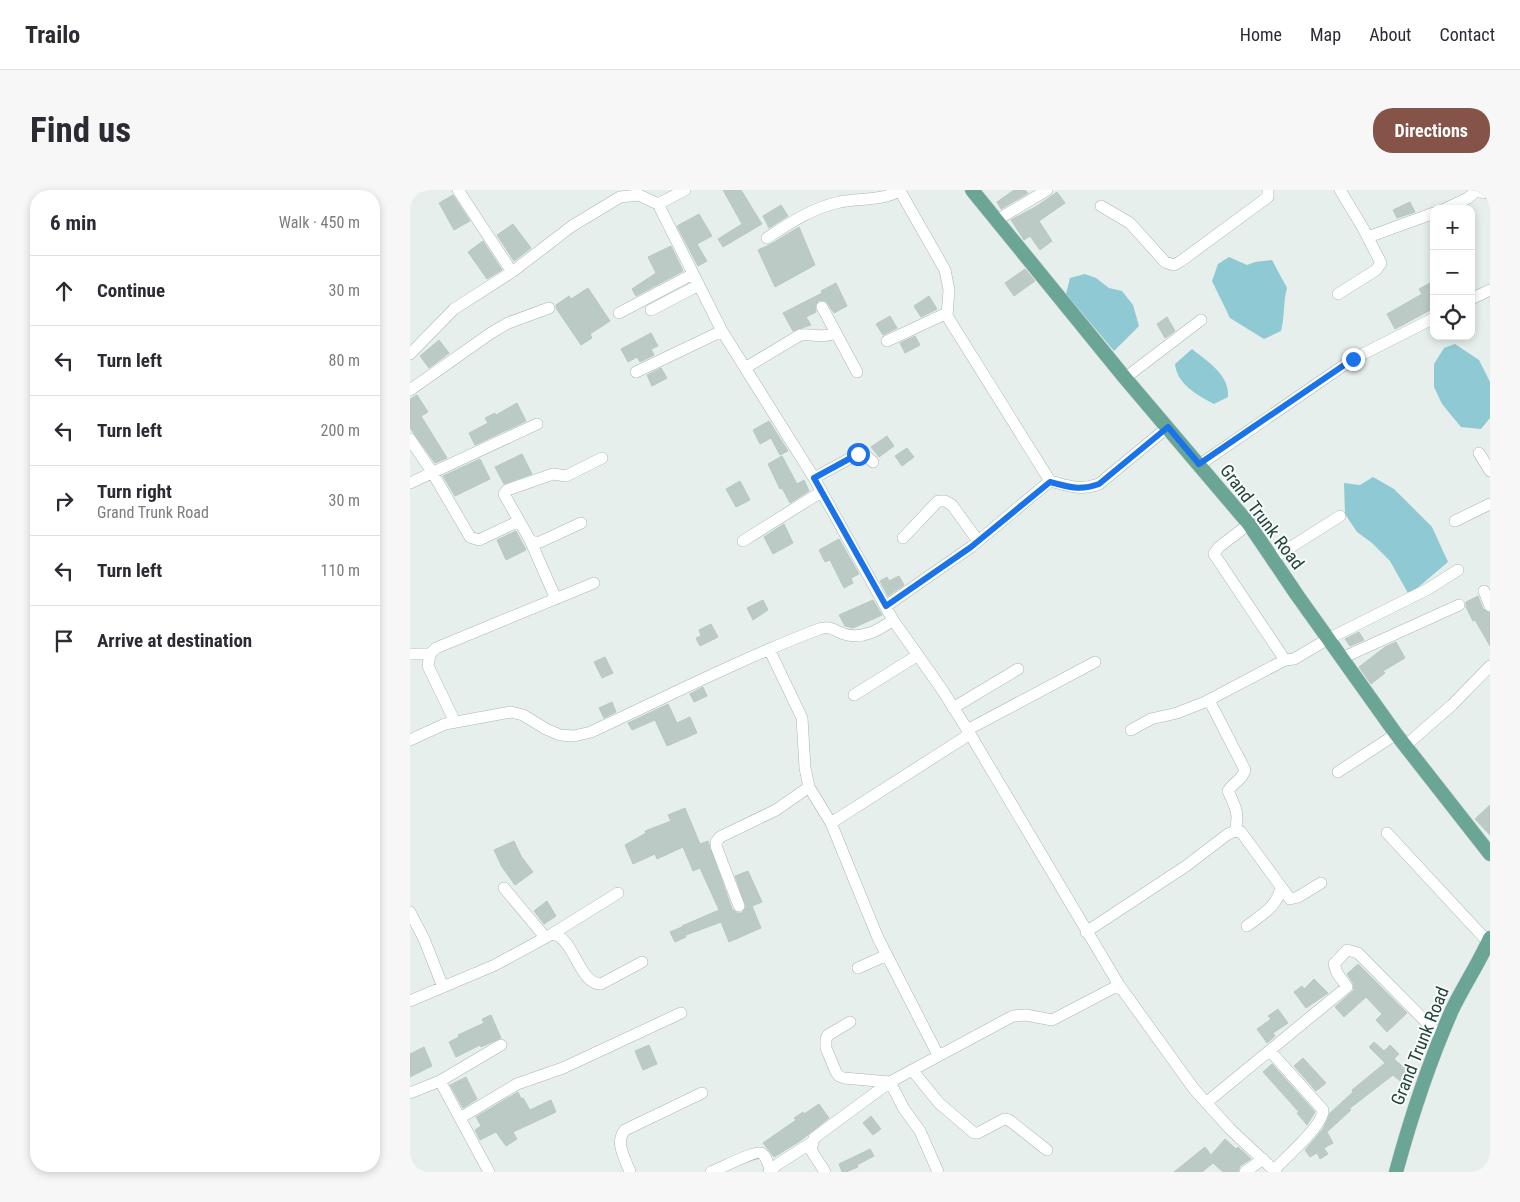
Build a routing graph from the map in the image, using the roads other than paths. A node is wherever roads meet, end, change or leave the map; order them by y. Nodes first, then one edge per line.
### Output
1 (458, 190) edge
2 (685, 190) edge
3 (901, 190) edge
4 (972, 190) edge
5 (1047, 190) edge
6 (1268, 190) edge
7 (1340, 190) edge
8 (1476, 190) edge
9 (1490, 193) edge
10 (616, 194) edge
11 (658, 204) junction
12 (1453, 205) edge
13 (1101, 206) dead end
14 (1430, 214) edge
15 (996, 220) junction
16 (1368, 237) junction
17 (767, 238) dead end
18 (512, 272) junction
19 (693, 274) junction
20 (699, 285) junction
21 (1490, 290) edge
22 (1338, 294) dead end
23 (1475, 297) edge
24 (822, 307) dead end
25 (549, 308) dead end
26 (651, 310) dead end
27 (947, 312) junction
28 (619, 313) dead end
29 (1201, 320) dead end
30 (1430, 320) edge
31 (722, 331) junction
32 (835, 333) junction
33 (887, 341) dead end
34 (410, 354) edge
35 (745, 368) junction
36 (636, 372) dead end
37 (857, 372) dead end
38 (1125, 378) junction
39 (410, 390) edge
40 (537, 424) dead end
41 (1168, 427) junction
42 (410, 439) edge
43 (1479, 453) dead end
44 (602, 458) dead end
45 (873, 462) dead end
46 (1199, 464) junction
47 (1490, 471) edge
48 (432, 472) junction
49 (814, 478) junction
50 (410, 482) edge
51 (1050, 482) junction
52 (821, 492) junction
53 (1490, 504) edge
54 (1340, 516) dead end
55 (519, 521) junction
56 (1455, 521) dead end
57 (581, 523) dead end
58 (1249, 524) junction
59 (903, 538) dead end
60 (530, 540) junction
61 (743, 541) dead end
62 (978, 541) junction
63 (1272, 559) junction
64 (1458, 570) dead end
65 (594, 583) dead end
66 (1484, 591) dead end
67 (556, 599) junction
68 (1459, 605) dead end
69 (886, 606) junction
70 (1490, 606) edge
71 (893, 620) junction
72 (1328, 639) junction
73 (769, 649) junction
74 (410, 654) edge
75 (430, 654) junction
76 (918, 655) junction
77 (1342, 658) junction
78 (1285, 660) junction
79 (1095, 662) dead end
80 (1490, 666) edge
81 (1018, 669) dead end
82 (854, 695) dead end
83 (1209, 700) junction
84 (953, 708) junction
85 (455, 722) junction
86 (1131, 730) dead end
87 (968, 732) junction
88 (1396, 734) junction
89 (410, 740) edge
90 (1405, 746) junction
91 (1338, 772) dead end
92 (809, 786) junction
93 (831, 823) junction
94 (1235, 831) junction
95 (1387, 833) dead end
96 (1490, 854) edge
97 (1321, 883) dead end
98 (504, 888) dead end
99 (1281, 888) junction
100 (618, 894) dead end
101 (739, 906) dead end
102 (410, 912) edge
103 (1246, 926) dead end
104 (1086, 932) junction
105 (549, 935) junction
106 (1489, 940) edge
107 (887, 955) junction
108 (642, 962) dead end
109 (858, 968) dead end
110 (1119, 985) junction
111 (443, 987) junction
112 (410, 1001) edge
113 (681, 1013) dead end
114 (850, 1022) dead end
115 (1440, 1037) junction
116 (501, 1045) dead end
117 (1270, 1052) junction
118 (938, 1055) junction
119 (912, 1070) junction
120 (410, 1079) edge
121 (440, 1081) junction
122 (890, 1082) junction
123 (413, 1091) edge
124 (702, 1093) dead end
125 (1207, 1102) junction
126 (460, 1118) junction
127 (811, 1143) junction
128 (1047, 1150) dead end
129 (1263, 1159) junction
130 (770, 1171) edge
131 (1275, 1171) edge
132 (489, 1172) edge
133 (630, 1172) edge
134 (711, 1172) edge
135 (825, 1172) edge
136 (938, 1172) edge
137 (1245, 1172) edge
138 (1396, 1172) edge

1 - 18 street
2 - 11 street
3 - 17 street
3 - 27 street
4 - 15 main road, Grand Trunk Road
5 - 15 street
6 - 13 street
7 - 16 street
8 - 9 street
8 - 12 street
10 - 11 street
10 - 18 street
11 - 19 street
14 - 16 street
15 - 38 main road, Grand Trunk Road
16 - 22 street
18 - 34 street
19 - 20 street
19 - 28 street
20 - 26 street
20 - 31 street
21 - 23 street
24 - 32 street
25 - 39 street
27 - 33 street
27 - 51 street
29 - 38 street
30 - 46 street
31 - 35 street
31 - 36 street
32 - 35 street
32 - 37 street
35 - 49 street
38 - 41 main road, Grand Trunk Road
40 - 48 street
41 - 46 main road, Grand Trunk Road
41 - 51 street
42 - 48 street
43 - 47 street
44 - 55 street
45 - 49 street
46 - 58 main road, Grand Trunk Road
48 - 50 street
48 - 55 street
49 - 52 street
51 - 62 street
52 - 61 street
52 - 69 street
53 - 56 street
54 - 63 street
55 - 60 street
57 - 60 street
58 - 63 main road, Grand Trunk Road
58 - 78 street
59 - 62 street
60 - 67 street
62 - 69 street
63 - 72 main road, Grand Trunk Road
64 - 72 street
65 - 67 street
66 - 70 street
67 - 75 street
68 - 77 street
69 - 71 street
71 - 73 street
71 - 76 street
72 - 77 main road, Grand Trunk Road
72 - 78 street
73 - 85 street
73 - 92 street
74 - 75 street
75 - 85 street
76 - 82 street
76 - 84 street
77 - 88 main road, Grand Trunk Road
78 - 83 street
79 - 87 street
80 - 90 street
81 - 84 street
83 - 86 street
83 - 94 street
84 - 87 street
85 - 89 street
87 - 93 street
87 - 104 street
88 - 90 main road, Grand Trunk Road
88 - 91 street
90 - 96 main road, Grand Trunk Road
92 - 93 street
92 - 101 street
93 - 107 street
94 - 99 street
94 - 104 street
95 - 106 street
97 - 99 street
98 - 105 street
99 - 103 street
100 - 105 street
102 - 111 street
104 - 110 street
105 - 108 street
105 - 111 street
106 - 115 main road, Grand Trunk Road
107 - 109 street
107 - 118 street
110 - 118 street
110 - 125 street
111 - 112 street
113 - 126 street
114 - 122 street
115 - 117 street
115 - 138 main road, Grand Trunk Road
116 - 121 street
117 - 125 street
117 - 131 street
118 - 119 street
119 - 122 street
119 - 128 street
120 - 123 street
121 - 123 street
121 - 126 street
122 - 127 street
122 - 136 street
124 - 133 street
125 - 129 street
126 - 132 street
127 - 130 street
127 - 135 street
129 - 131 street
129 - 137 street
130 - 134 street

